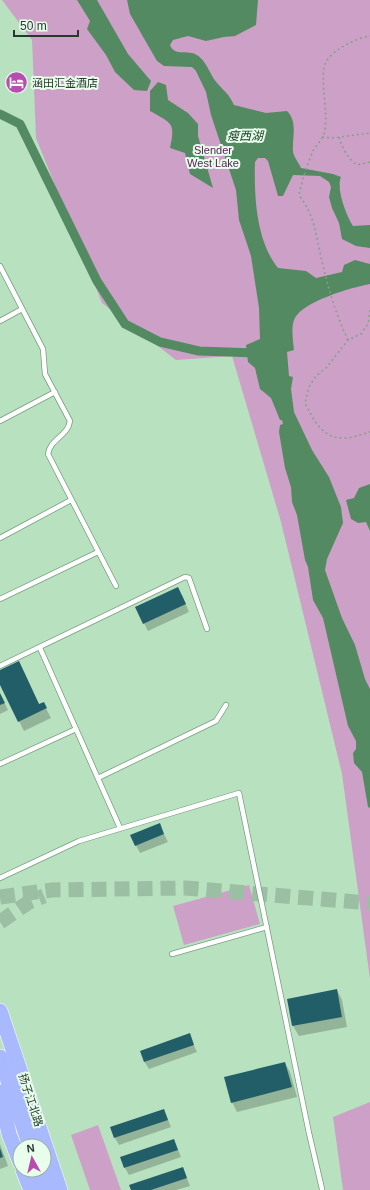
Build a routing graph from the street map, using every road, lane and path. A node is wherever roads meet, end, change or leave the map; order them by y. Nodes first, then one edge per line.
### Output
1 (370, 36) edge
2 (370, 133) edge
3 (322, 137) junction
4 (339, 137) junction
5 (370, 162) edge
6 (0, 266) edge
7 (22, 309) junction
8 (370, 310) edge
9 (0, 320) edge
10 (348, 340) junction
11 (56, 392) junction
12 (0, 421) edge
13 (370, 432) edge
14 (71, 500) junction
15 (0, 538) edge
16 (98, 552) junction
17 (116, 586) dead end
18 (0, 599) edge
19 (207, 629) dead end
20 (40, 648) junction
21 (0, 666) edge
22 (226, 705) dead end
23 (76, 729) junction
24 (0, 764) edge
25 (98, 778) junction
26 (120, 828) junction
27 (0, 878) edge
28 (267, 926) junction
29 (172, 954) dead end
30 (0, 1011) edge
31 (0, 1057) edge
32 (0, 1092) edge
33 (27, 1138) edge
34 (12, 1142) edge
35 (26, 1178) edge
36 (41, 1178) edge
37 (322, 1189) dead end
38 (31, 1190) edge
39 (45, 1190) edge
40 (60, 1190) edge

1 - 3 path
2 - 4 path
3 - 4 path
3 - 10 path
4 - 5 path
6 - 7 lane
7 - 9 lane
7 - 11 lane
8 - 10 path
10 - 13 path
11 - 12 lane
11 - 14 lane
14 - 15 lane
14 - 16 lane
16 - 17 lane
16 - 18 lane
19 - 20 lane
20 - 21 lane
20 - 23 lane
22 - 25 lane
23 - 24 lane
23 - 25 lane
25 - 26 lane
26 - 27 lane
26 - 28 lane
28 - 29 lane
28 - 37 lane
30 - 40 main road, 扬子江北路
31 - 33 main road
32 - 34 main road
35 - 38 main road
36 - 39 main road

